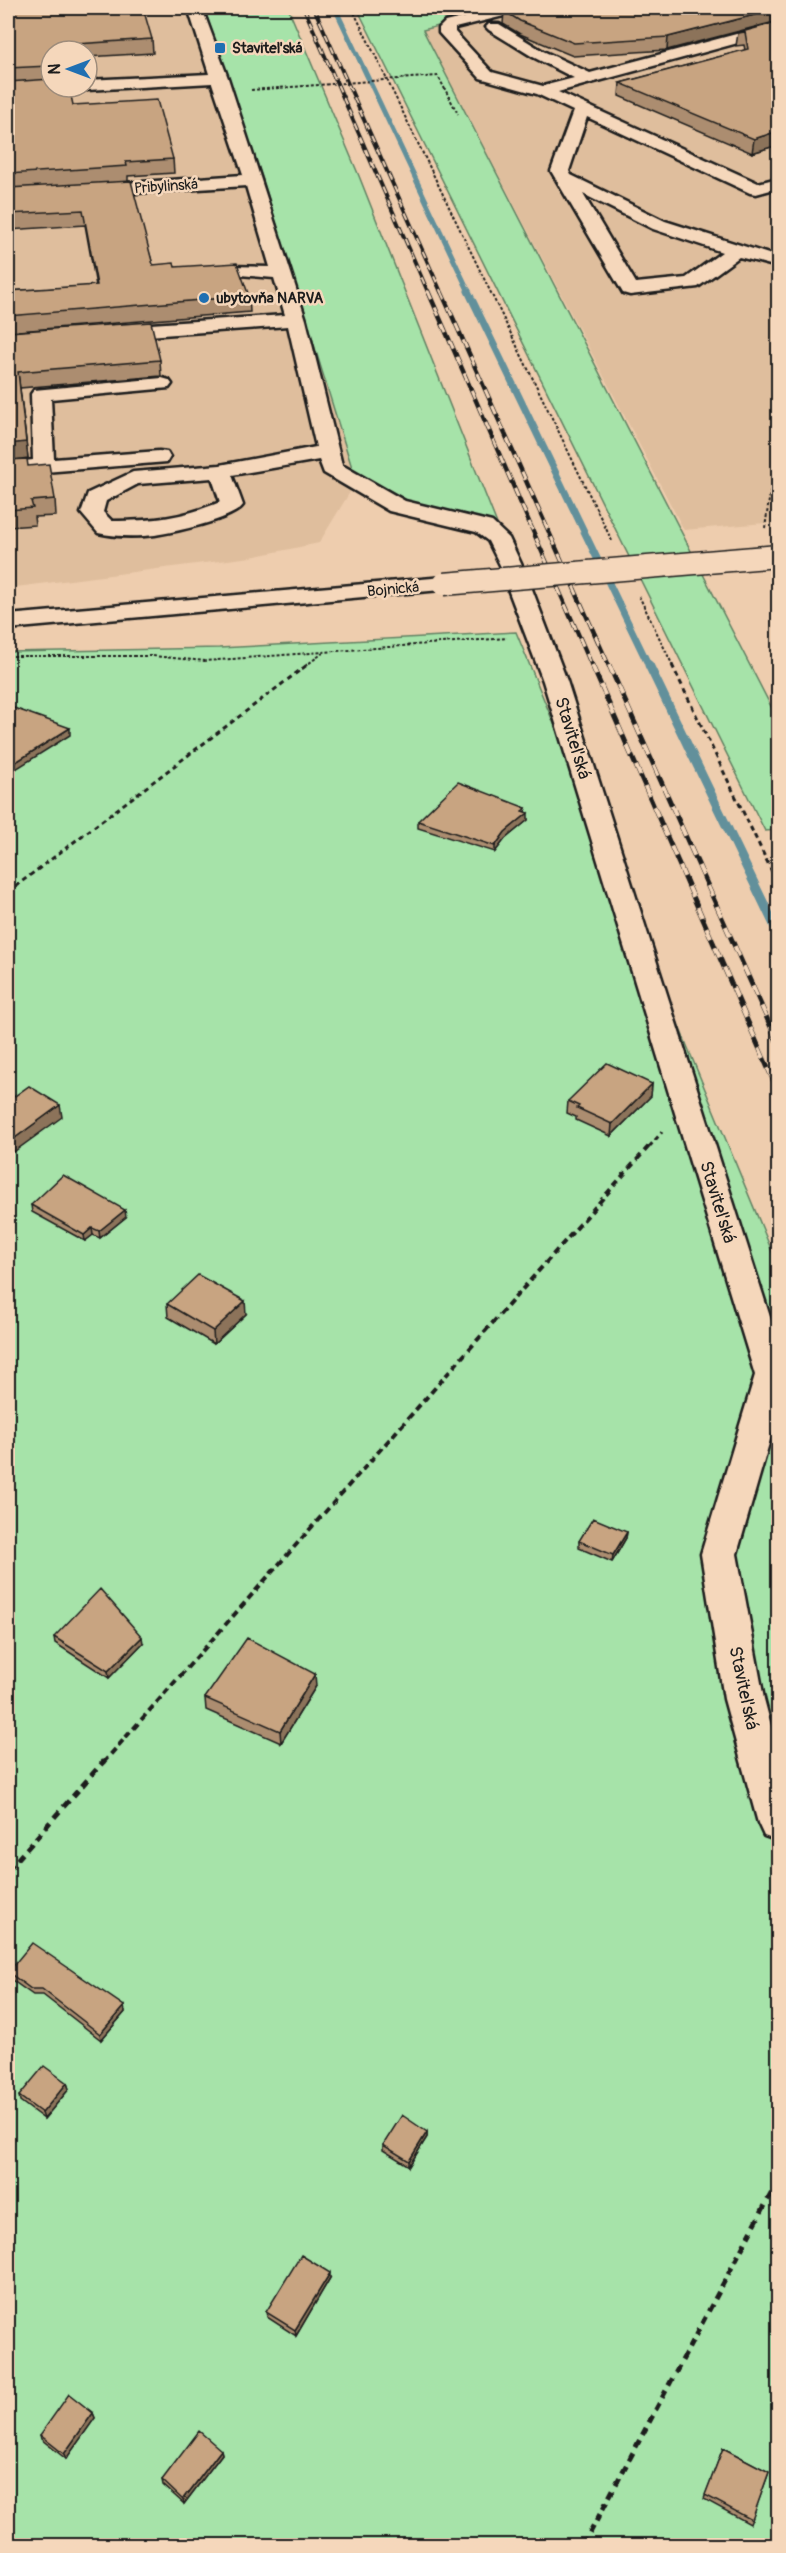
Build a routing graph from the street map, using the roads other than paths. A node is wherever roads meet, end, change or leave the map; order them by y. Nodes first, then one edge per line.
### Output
1 (195, 8) edge
2 (519, 8) edge
3 (494, 27) dead end
4 (778, 27) edge
5 (591, 79) junction
6 (99, 85) edge
7 (222, 85) junction
8 (543, 91) junction
9 (94, 99) edge
10 (95, 103) edge
11 (582, 109) junction
12 (565, 179) junction
13 (253, 180) junction
14 (778, 183) edge
15 (8, 196) edge
16 (736, 251) junction
17 (241, 260) dead end
18 (278, 262) junction
19 (778, 262) edge
20 (296, 320) junction
21 (88, 334) edge
22 (162, 384) edge
23 (325, 448) junction
24 (44, 466) junction
25 (8, 469) edge
26 (220, 471) junction
27 (778, 556) edge
28 (8, 622) edge
29 (778, 1823) edge

1 - 7 street, Staviteľská
2 - 8 street
3 - 5 street
4 - 5 street
5 - 8 street
6 - 7 street
7 - 13 street, Staviteľská
8 - 11 street
9 - 10 street
11 - 12 street
11 - 14 street
12 - 16 street
12 - 16 street
13 - 15 street, Pribylinská
13 - 18 street, Staviteľská
16 - 19 street
17 - 18 street
18 - 20 street, Staviteľská
20 - 21 street
20 - 23 street, Staviteľská
22 - 24 street
23 - 24 street
23 - 26 street
23 - 29 street, Staviteľská
24 - 25 street
26 - 26 street
27 - 28 street, Bojnická, bridge

